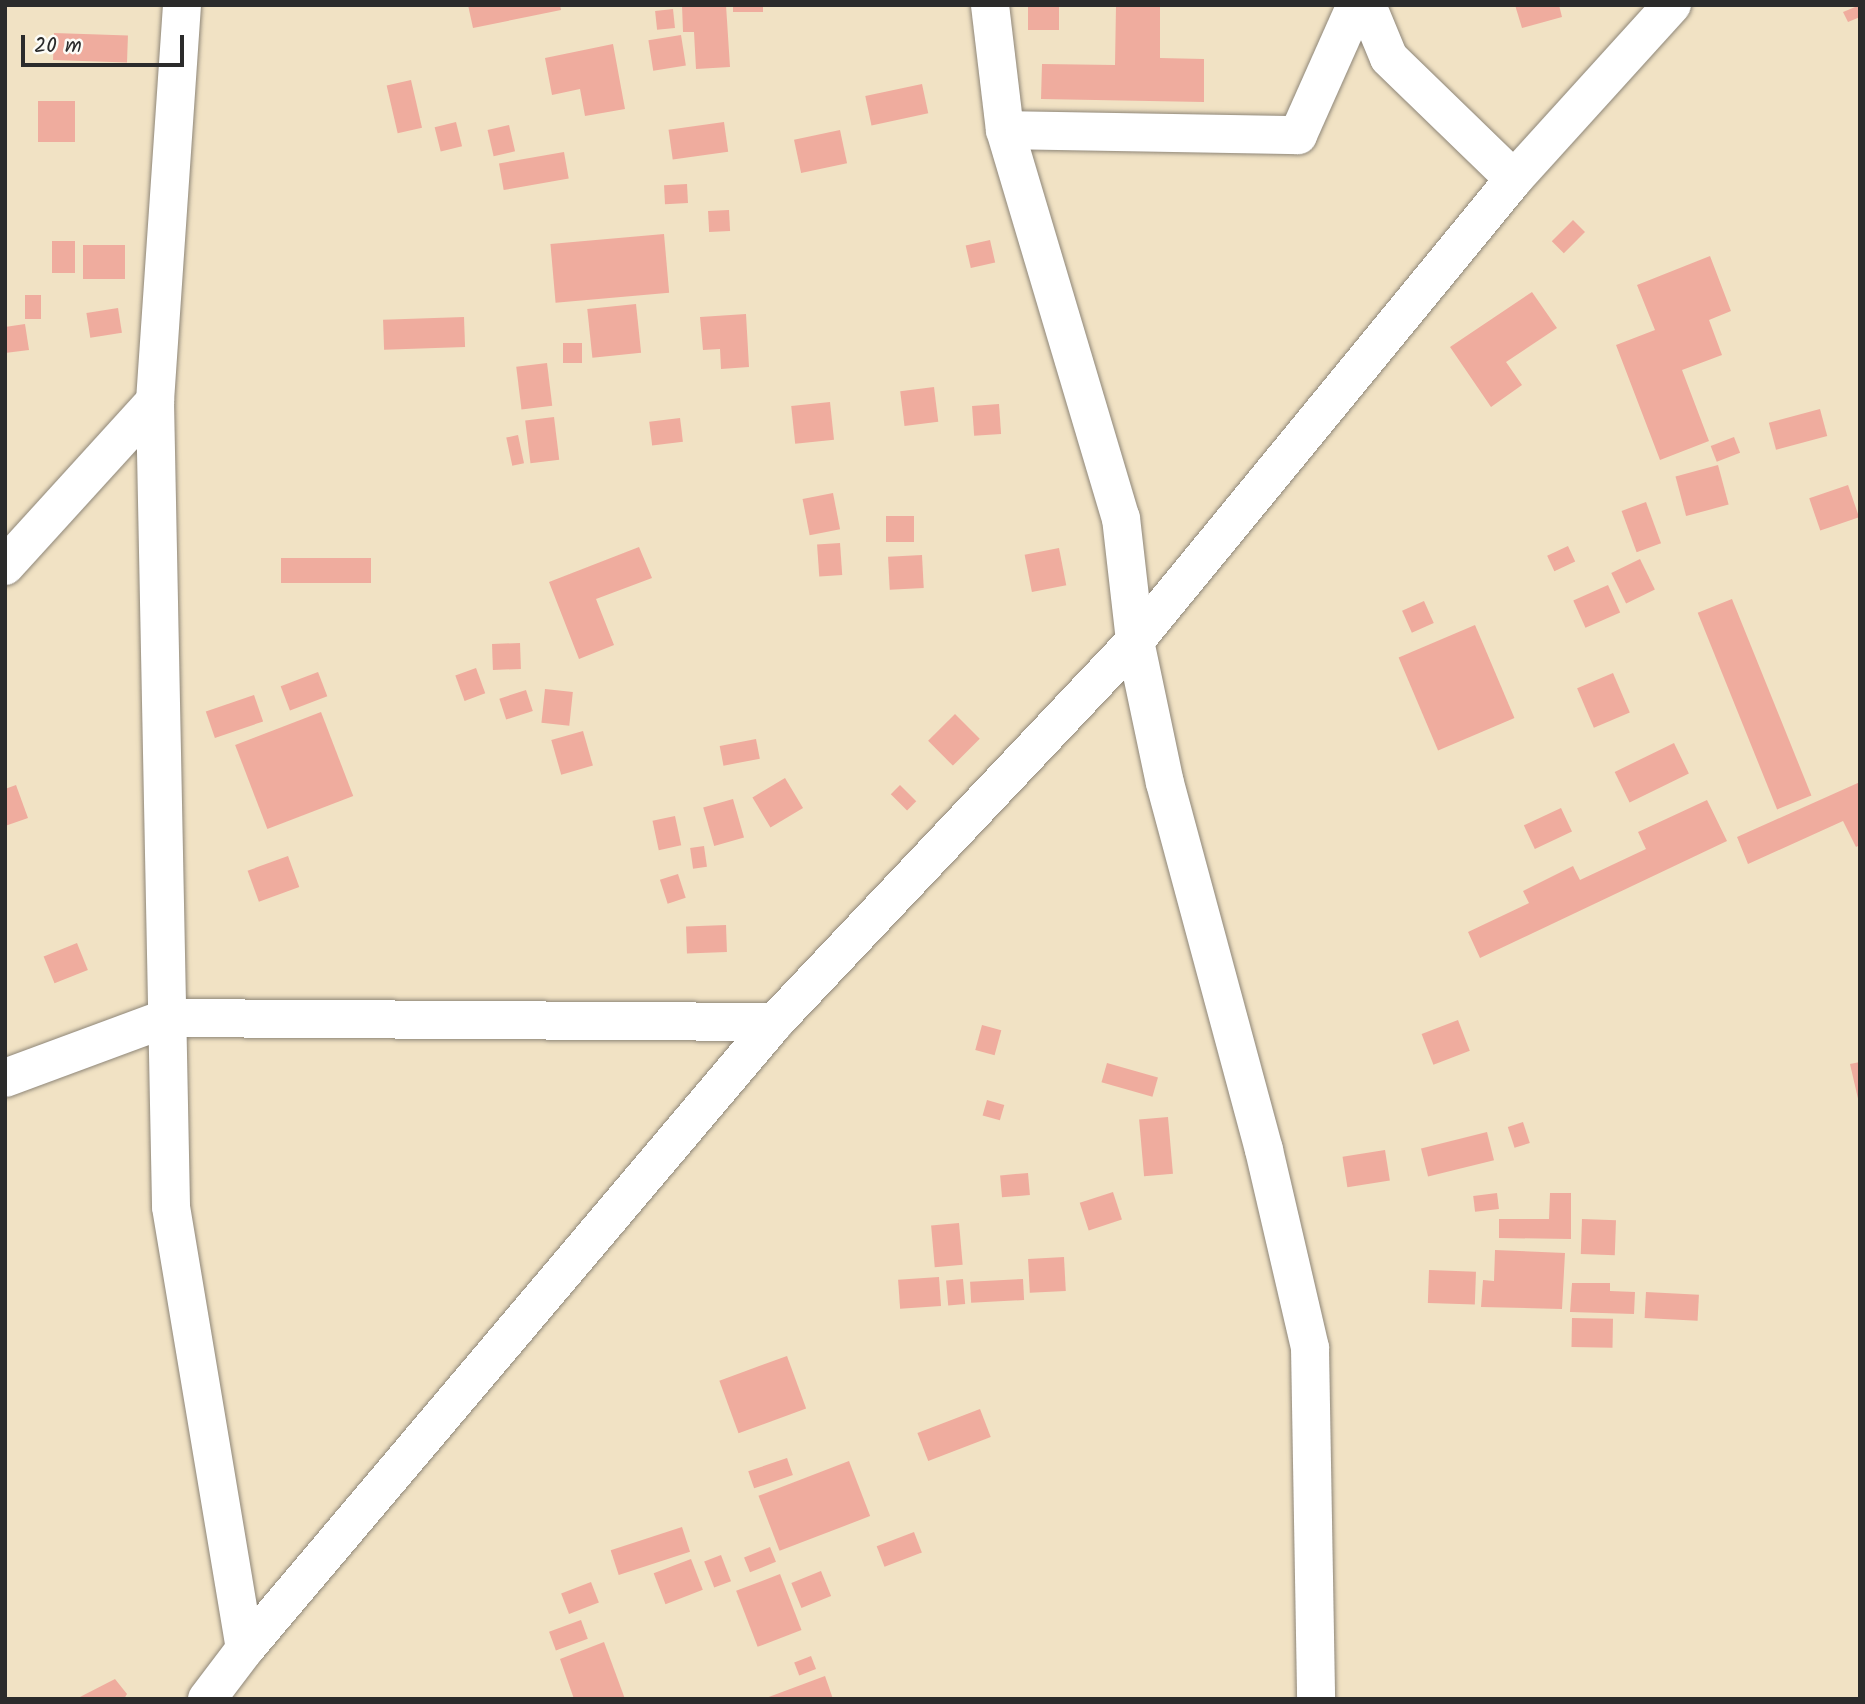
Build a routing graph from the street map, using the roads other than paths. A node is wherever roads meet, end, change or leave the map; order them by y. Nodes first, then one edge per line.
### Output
1 (182, 5) edge
2 (990, 5) edge
3 (1356, 5) edge
4 (1367, 5) edge
5 (1672, 5) edge
6 (1005, 130) junction
7 (1514, 179) junction
8 (155, 401) junction
9 (5, 566) edge
10 (1135, 640) junction
11 (167, 1018) junction
12 (775, 1022) junction
13 (5, 1078) edge
14 (245, 1649) junction
15 (207, 1699) edge
16 (1316, 1699) edge

1 - 8 street
2 - 6 street
3 - 6 street
4 - 7 street
5 - 7 street
6 - 10 street
7 - 10 street
8 - 9 street
8 - 11 street
10 - 12 street
10 - 16 street
11 - 12 street
11 - 13 street
11 - 14 street
12 - 14 street
14 - 15 street

